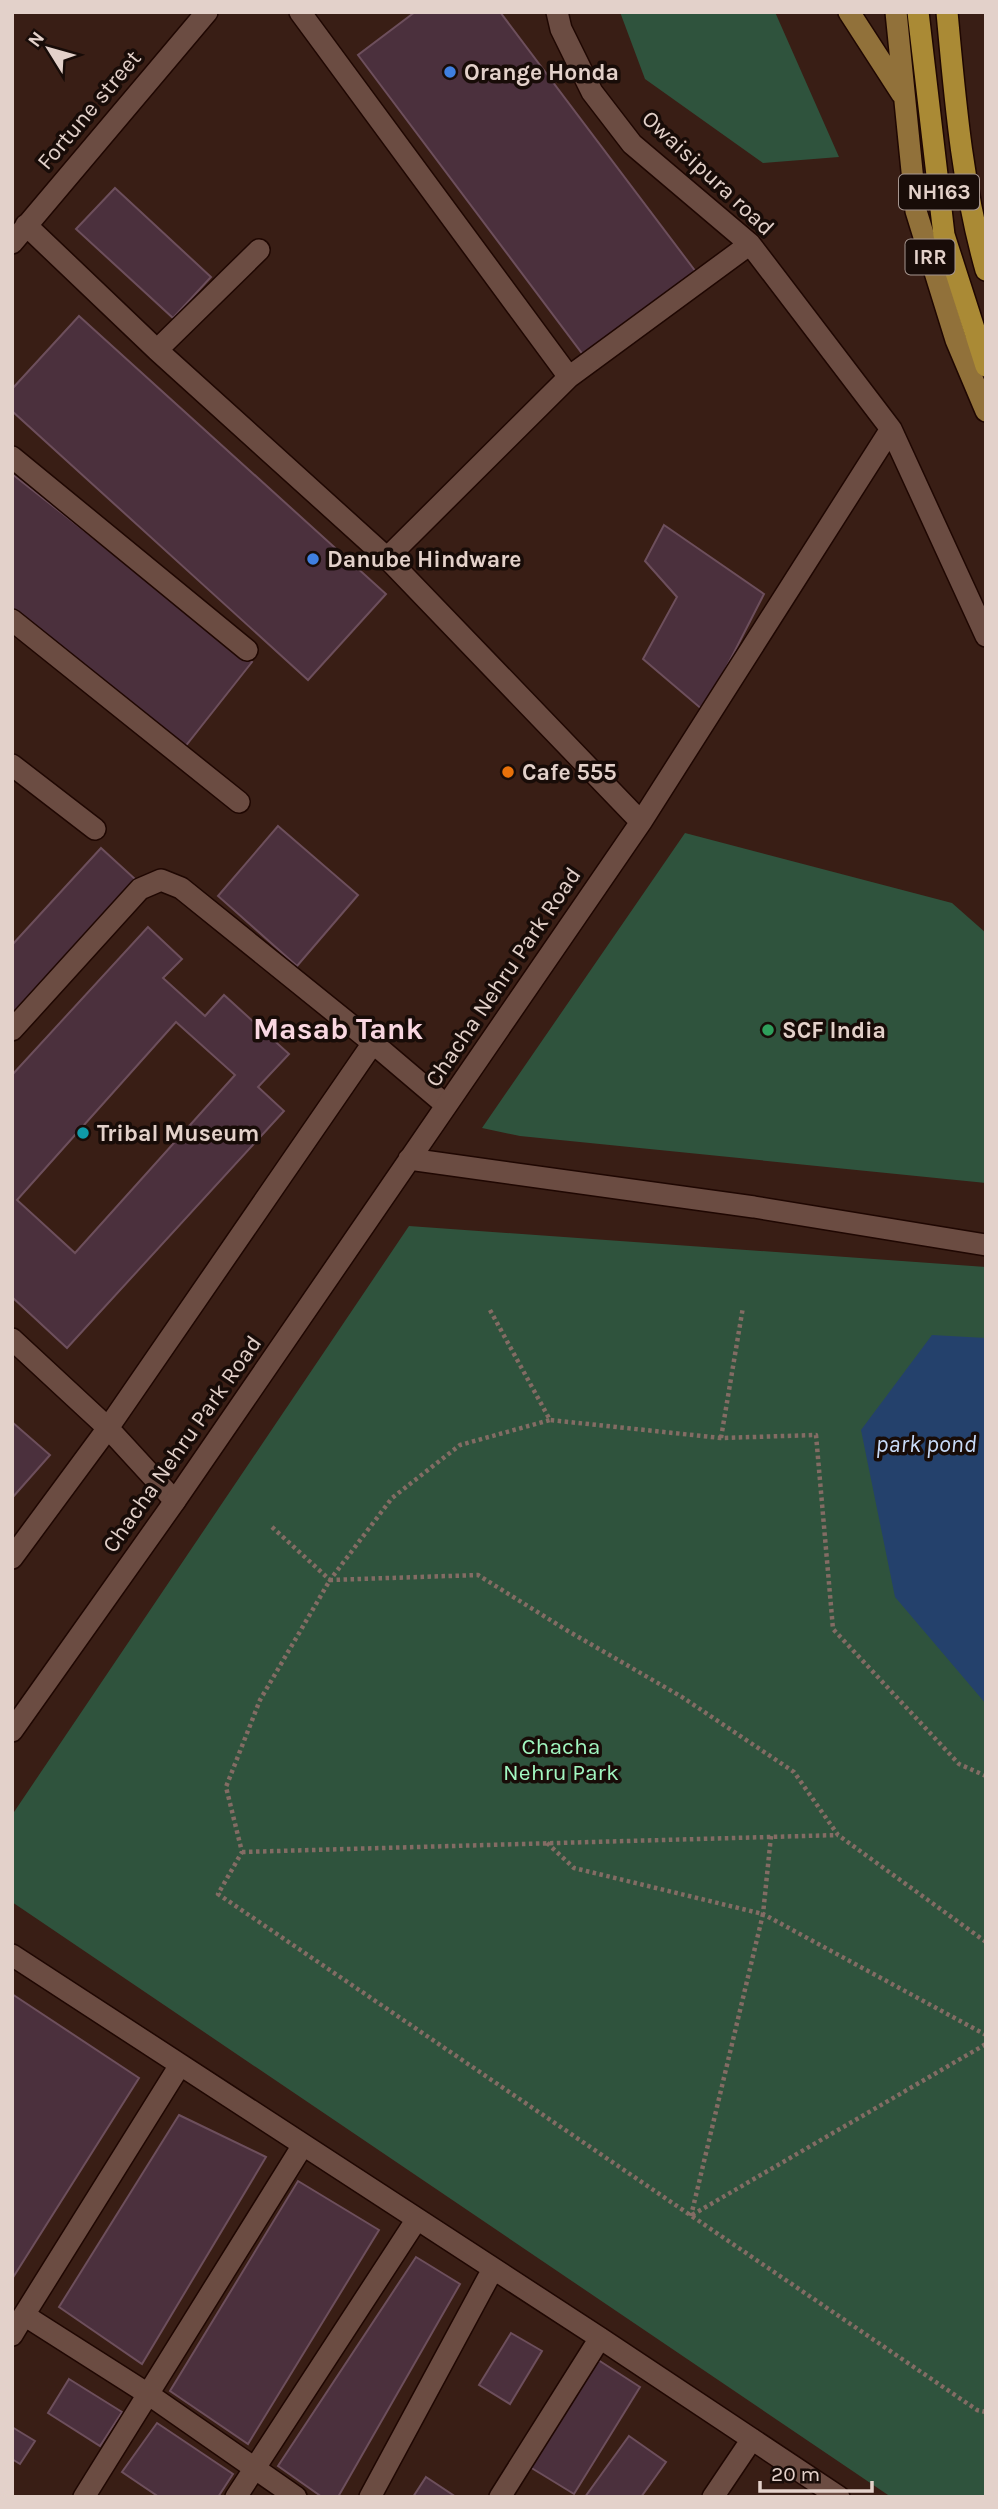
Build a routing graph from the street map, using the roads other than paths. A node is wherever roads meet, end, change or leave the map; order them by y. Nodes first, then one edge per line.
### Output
1 (206, 12) edge
2 (300, 12) edge
3 (556, 12) edge
4 (849, 12) edge
5 (896, 12) edge
6 (918, 12) edge
7 (947, 12) edge
8 (903, 96) junction
9 (26, 225) junction
10 (12, 243) edge
11 (750, 244) junction
12 (258, 250) dead end
13 (986, 270) edge
14 (156, 350) junction
15 (986, 366) edge
16 (569, 377) junction
17 (986, 411) edge
18 (891, 429) junction
19 (12, 457) edge
20 (387, 558) junction
21 (12, 620) edge
22 (986, 636) edge
23 (247, 650) dead end
24 (12, 765) edge
25 (239, 802) dead end
26 (641, 822) junction
27 (95, 829) dead end
28 (12, 1030) edge
29 (373, 1043) junction
30 (446, 1105) junction
31 (409, 1159) junction
32 (986, 1245) edge
33 (12, 1339) edge
34 (108, 1428) junction
35 (175, 1501) junction
36 (12, 1558) edge
37 (12, 1731) edge
38 (12, 1955) edge
39 (180, 2064) junction
40 (303, 2145) junction
41 (417, 2218) junction
42 (493, 2269) junction
43 (24, 2315) junction
44 (12, 2335) edge
45 (600, 2338) junction
46 (148, 2395) junction
47 (752, 2439) junction
48 (255, 2469) junction
49 (838, 2496) edge
50 (84, 2497) edge
51 (236, 2497) edge
52 (296, 2497) edge
53 (370, 2497) edge
54 (500, 2497) edge
55 (713, 2497) edge

1 - 9 street, Fortune street
2 - 16 street
3 - 11 street, Owaisipura road
4 - 8 main road, IRR
5 - 8 main road
6 - 15 highway, NH163
7 - 13 highway, NH163
8 - 17 main road, IRR
9 - 10 street, Fortune street
9 - 14 street
11 - 16 street
11 - 18 street, Owaisipura road
12 - 14 street
14 - 20 street
16 - 20 street
18 - 22 street
18 - 26 street, Chacha Nehru Park Road
19 - 23 street
20 - 26 street
21 - 25 street
24 - 27 street
26 - 30 street, Chacha Nehru Park Road
28 - 29 street
29 - 30 street
29 - 34 street
30 - 31 street, Chacha Nehru Park Road
31 - 32 street
31 - 35 street, Chacha Nehru Park Road
33 - 34 street
34 - 35 street
34 - 36 street
35 - 37 street, Chacha Nehru Park Road
38 - 39 street
39 - 40 street
39 - 43 street
40 - 41 street
40 - 46 street
41 - 42 street
41 - 48 street
42 - 45 street
42 - 53 street
43 - 44 street
43 - 46 street
45 - 47 street
45 - 54 street
46 - 48 street
46 - 50 street
47 - 49 street
47 - 55 street
48 - 51 street
48 - 52 street

